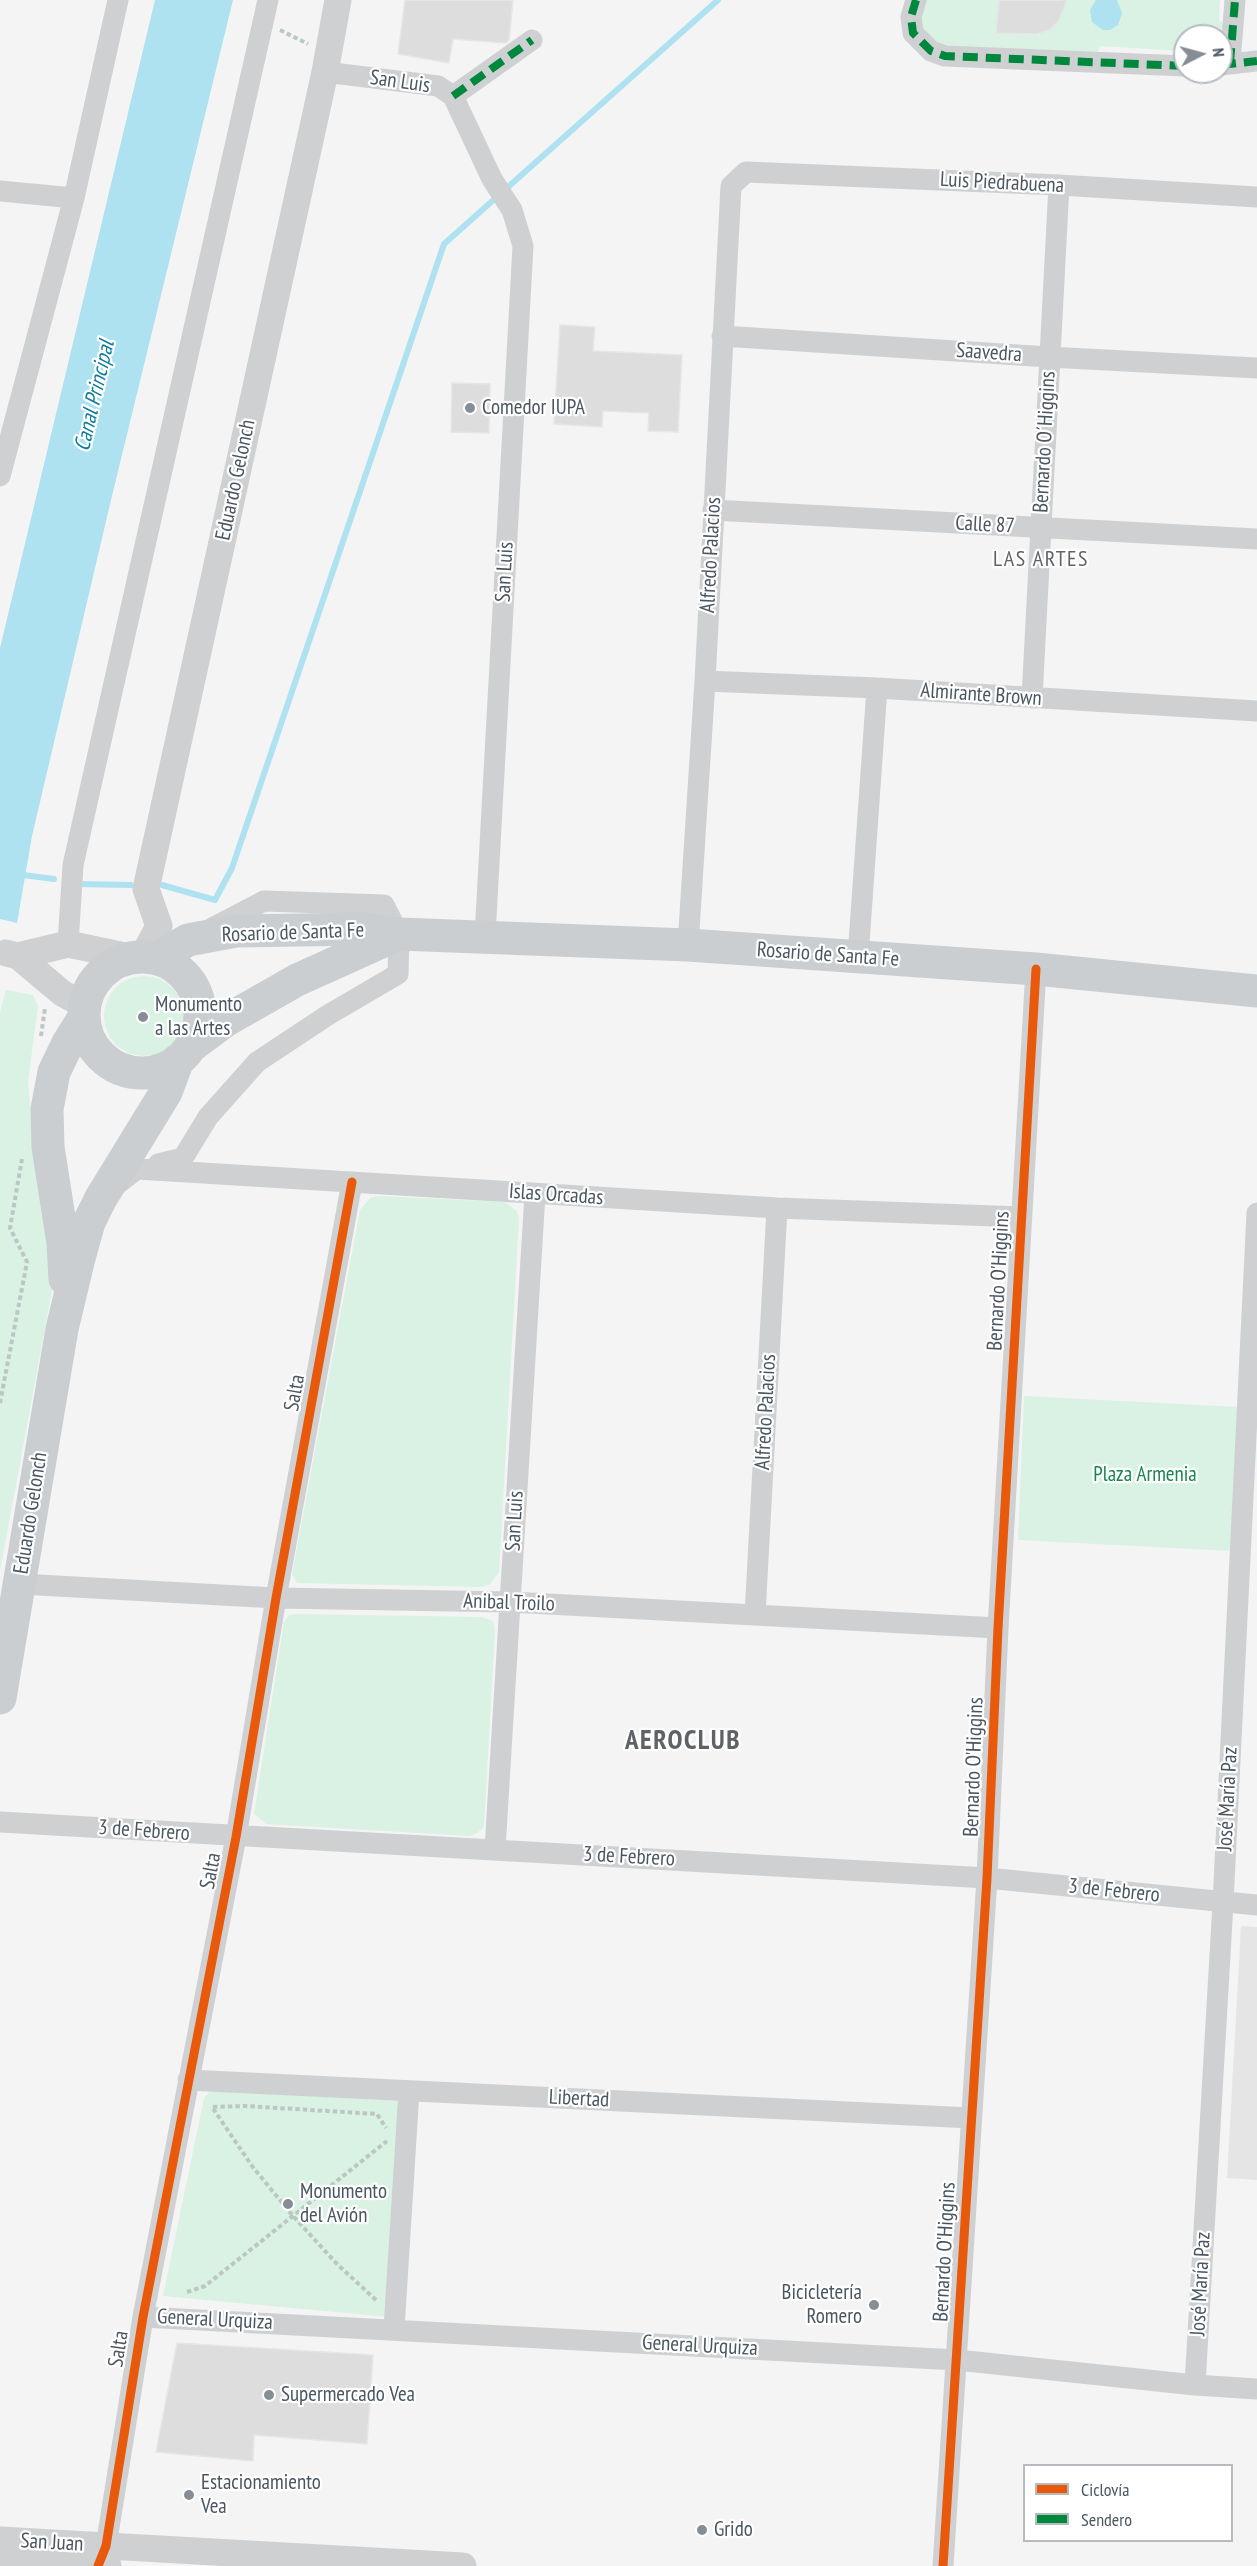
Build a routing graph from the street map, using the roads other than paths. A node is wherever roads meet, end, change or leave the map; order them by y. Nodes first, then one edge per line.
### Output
1 (118, 0) edge
2 (268, 0) edge
3 (338, 0) edge
4 (916, 0) edge
5 (1235, 0) edge
6 (1232, 24) edge
7 (532, 40) dead end
8 (1257, 61) edge
9 (327, 62) junction
10 (1233, 63) edge
11 (1173, 66) edge
12 (453, 96) junction
13 (746, 172) joint
14 (1059, 185) junction
15 (0, 191) edge
16 (1257, 197) edge
17 (74, 198) junction
18 (722, 336) junction
19 (1049, 357) junction
20 (1257, 368) edge
21 (0, 474) edge
22 (713, 510) junction
23 (1040, 529) junction
24 (1257, 539) edge
25 (705, 681) junction
26 (877, 688) junction
27 (1032, 698) junction
28 (1257, 711) edge
29 (399, 934) junction
30 (485, 936) junction
31 (68, 944) junction
32 (688, 945) junction
33 (9, 954) edge
34 (143, 957) junction
35 (858, 957) junction
36 (1036, 969) junction
37 (1257, 991) edge
38 (84, 1012) junction
39 (184, 1054) junction
40 (137, 1169) junction
41 (352, 1182) junction
42 (535, 1194) junction
43 (100, 1198) junction
44 (777, 1208) junction
45 (1257, 1213) edge
46 (1021, 1217) junction
47 (62, 1329) junction
48 (20, 1584) junction
49 (276, 1598) junction
50 (511, 1602) junction
51 (755, 1615) junction
52 (998, 1628) junction
53 (0, 1698) edge
54 (0, 1822) edge
55 (236, 1837) junction
56 (495, 1849) junction
57 (987, 1878) junction
58 (1223, 1903) junction
59 (1257, 1905) edge
60 (188, 2080) junction
61 (409, 2091) junction
62 (971, 2118) junction
63 (143, 2317) junction
64 (394, 2329) junction
65 (957, 2360) junction
66 (1195, 2385) junction
67 (1257, 2389) edge
68 (0, 2540) edge
69 (0, 2560) edge
70 (103, 2561) edge
71 (343, 2562) edge
72 (463, 2566) edge
73 (943, 2566) edge

1 - 17 street
2 - 31 street
3 - 9 street, Eduardo Gelonch
4 - 11 street
5 - 6 street
7 - 12 street
8 - 10 street
9 - 12 street, San Luis
9 - 34 street, Eduardo Gelonch
12 - 30 street, San Luis
13 - 14 street, Luis Piedrabuena
13 - 18 street, Alfredo Palacios
14 - 16 street, Luis Piedrabuena
14 - 19 street, Bernardo O´Higgins
15 - 17 street
17 - 21 street
18 - 19 street, Saavedra
18 - 22 street, Alfredo Palacios
19 - 20 street, Saavedra
19 - 23 street, Bernardo O´Higgins
22 - 23 street, Calle 87
22 - 25 street, Alfredo Palacios
23 - 24 street, Calle 87
23 - 27 street, Bernardo O´Higgins
25 - 26 street, Almirante Brown
25 - 32 street, Alfredo Palacios
26 - 27 street, Almirante Brown
26 - 35 street
27 - 28 street, Almirante Brown
29 - 30 main road, Rosario de Santa Fe
29 - 34 main road, Rosario de Santa Fe
29 - 39 main road, Rosario de Santa Fe
29 - 40 street
30 - 32 main road, Rosario de Santa Fe
31 - 33 street
31 - 34 street
32 - 35 main road, Rosario de Santa Fe
33 - 38 street
34 - 38 main road, Eduardo Gelonch
34 - 39 main road, Eduardo Gelonch
35 - 36 main road, Rosario de Santa Fe
36 - 37 main road, Rosario de Santa Fe
36 - 46 street, Bernardo O'Higgins
38 - 39 main road
38 - 47 main road, Eduardo Gelonch
39 - 43 main road, Eduardo Gelonch
40 - 41 street, Islas Orcadas
40 - 43 street
41 - 42 street, Islas Orcadas
41 - 49 street, Salta
42 - 44 street, Islas Orcadas
42 - 50 street, San Luis
43 - 47 main road, Eduardo Gelonch
44 - 46 street, Islas Orcadas
44 - 51 street, Alfredo Palacios
45 - 58 street, José María Paz
46 - 52 street, Bernardo O'Higgins
47 - 48 main road, Eduardo Gelonch
48 - 49 street, Anibal Troilo
48 - 53 main road, Eduardo Gelonch
49 - 50 street, Anibal Troilo
49 - 55 street, Salta
50 - 51 street, Anibal Troilo
50 - 56 street, San Luis
51 - 52 street, Anibal Troilo
52 - 57 street, Bernardo O'Higgins
54 - 55 street, 3 de Febrero
55 - 56 street, 3 de Febrero
55 - 60 street, Salta
56 - 57 street, 3 de Febrero
57 - 58 street, 3 de Febrero
57 - 62 street, Bernardo O'Higgins
58 - 59 street, 3 de Febrero
58 - 66 street, José María Paz
60 - 61 street, Libertad
60 - 63 street, Salta
61 - 62 street, Libertad
61 - 64 street
62 - 65 street, Bernardo O'Higgins
63 - 64 street, General Urquiza
63 - 70 street, Salta
64 - 65 street, General Urquiza
65 - 66 street, General Urquiza
65 - 73 street, Bernardo O'Higgins
66 - 67 street, General Urquiza
68 - 70 street, San Juan
69 - 70 street, San Juan
70 - 71 street, San Juan
71 - 72 street, San Juan

